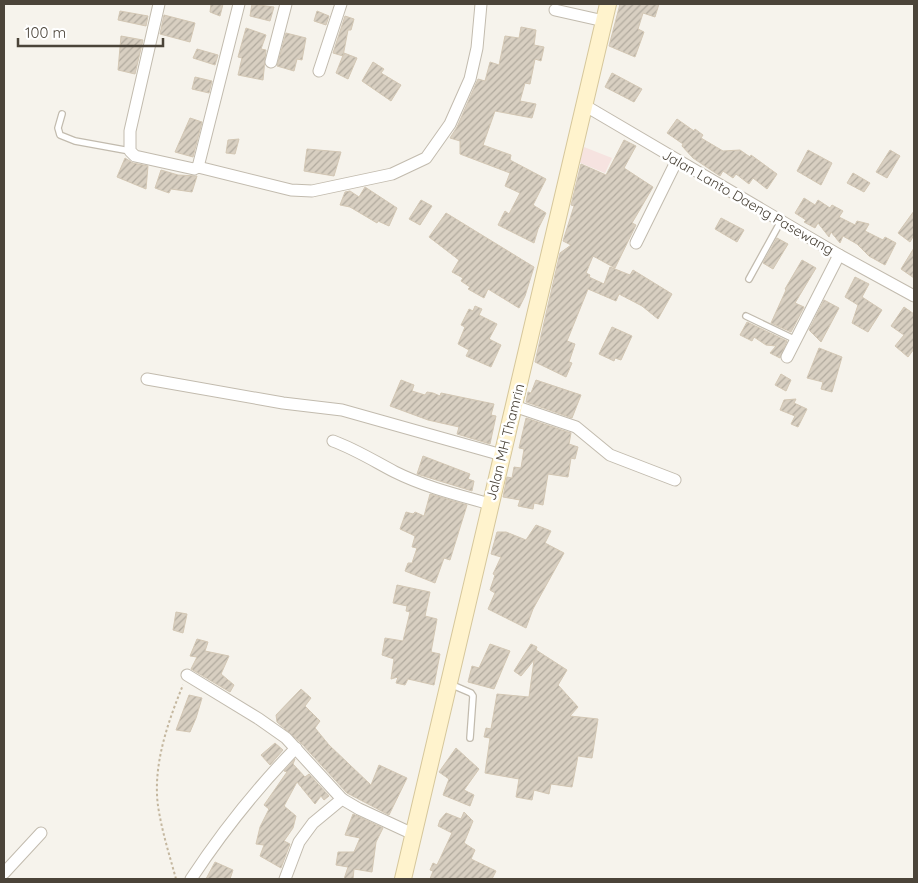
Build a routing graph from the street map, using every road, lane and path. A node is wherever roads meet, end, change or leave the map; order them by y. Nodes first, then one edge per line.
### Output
1 (159, 4) edge
2 (239, 4) edge
3 (286, 4) edge
4 (341, 4) edge
5 (482, 4) edge
6 (608, 4) edge
7 (555, 10) dead end
8 (604, 21) junction
9 (271, 62) dead end
10 (319, 72) dead end
11 (584, 105) junction
12 (62, 114) dead end
13 (130, 152) junction
14 (678, 160) junction
15 (198, 167) junction
16 (781, 221) junction
17 (636, 243) dead end
18 (839, 255) junction
19 (749, 279) dead end
20 (914, 296) edge
21 (746, 316) dead end
22 (796, 340) junction
23 (787, 357) dead end
24 (147, 379) dead end
25 (514, 406) junction
26 (333, 441) dead end
27 (502, 455) junction
28 (675, 480) dead end
29 (490, 504) junction
30 (187, 675) joint
31 (448, 684) junction
32 (470, 738) dead end
33 (296, 748) junction
34 (342, 799) junction
35 (41, 833) dead end
36 (414, 834) junction
37 (4, 873) edge
38 (176, 879) edge
39 (191, 879) edge
40 (285, 879) edge
41 (403, 879) edge

1 - 13 street
2 - 15 street
3 - 9 street
4 - 10 street
5 - 15 street
6 - 8 main road, Jalan MH Thamrin
7 - 8 street
8 - 11 main road, Jalan MH Thamrin
11 - 14 street, Jalan Lanto Daeng Pasewang
11 - 25 main road, Jalan MH Thamrin
12 - 13 lane
13 - 15 street
14 - 16 street, Jalan Lanto Daeng Pasewang
14 - 17 street
16 - 18 street, Jalan Lanto Daeng Pasewang
16 - 19 lane
18 - 20 street, Jalan Lanto Daeng Pasewang
18 - 22 street
21 - 22 lane
22 - 23 street
24 - 27 street
25 - 27 main road, Jalan MH Thamrin
25 - 28 street
26 - 29 street
27 - 29 main road, Jalan MH Thamrin
29 - 31 main road, Jalan MH Thamrin
30 - 33 street
30 - 38 path
31 - 32 lane
31 - 36 main road, Jalan MH Thamrin
33 - 34 street
33 - 39 street
34 - 36 street
34 - 40 street
35 - 37 street
36 - 41 main road, Jalan MH Thamrin

